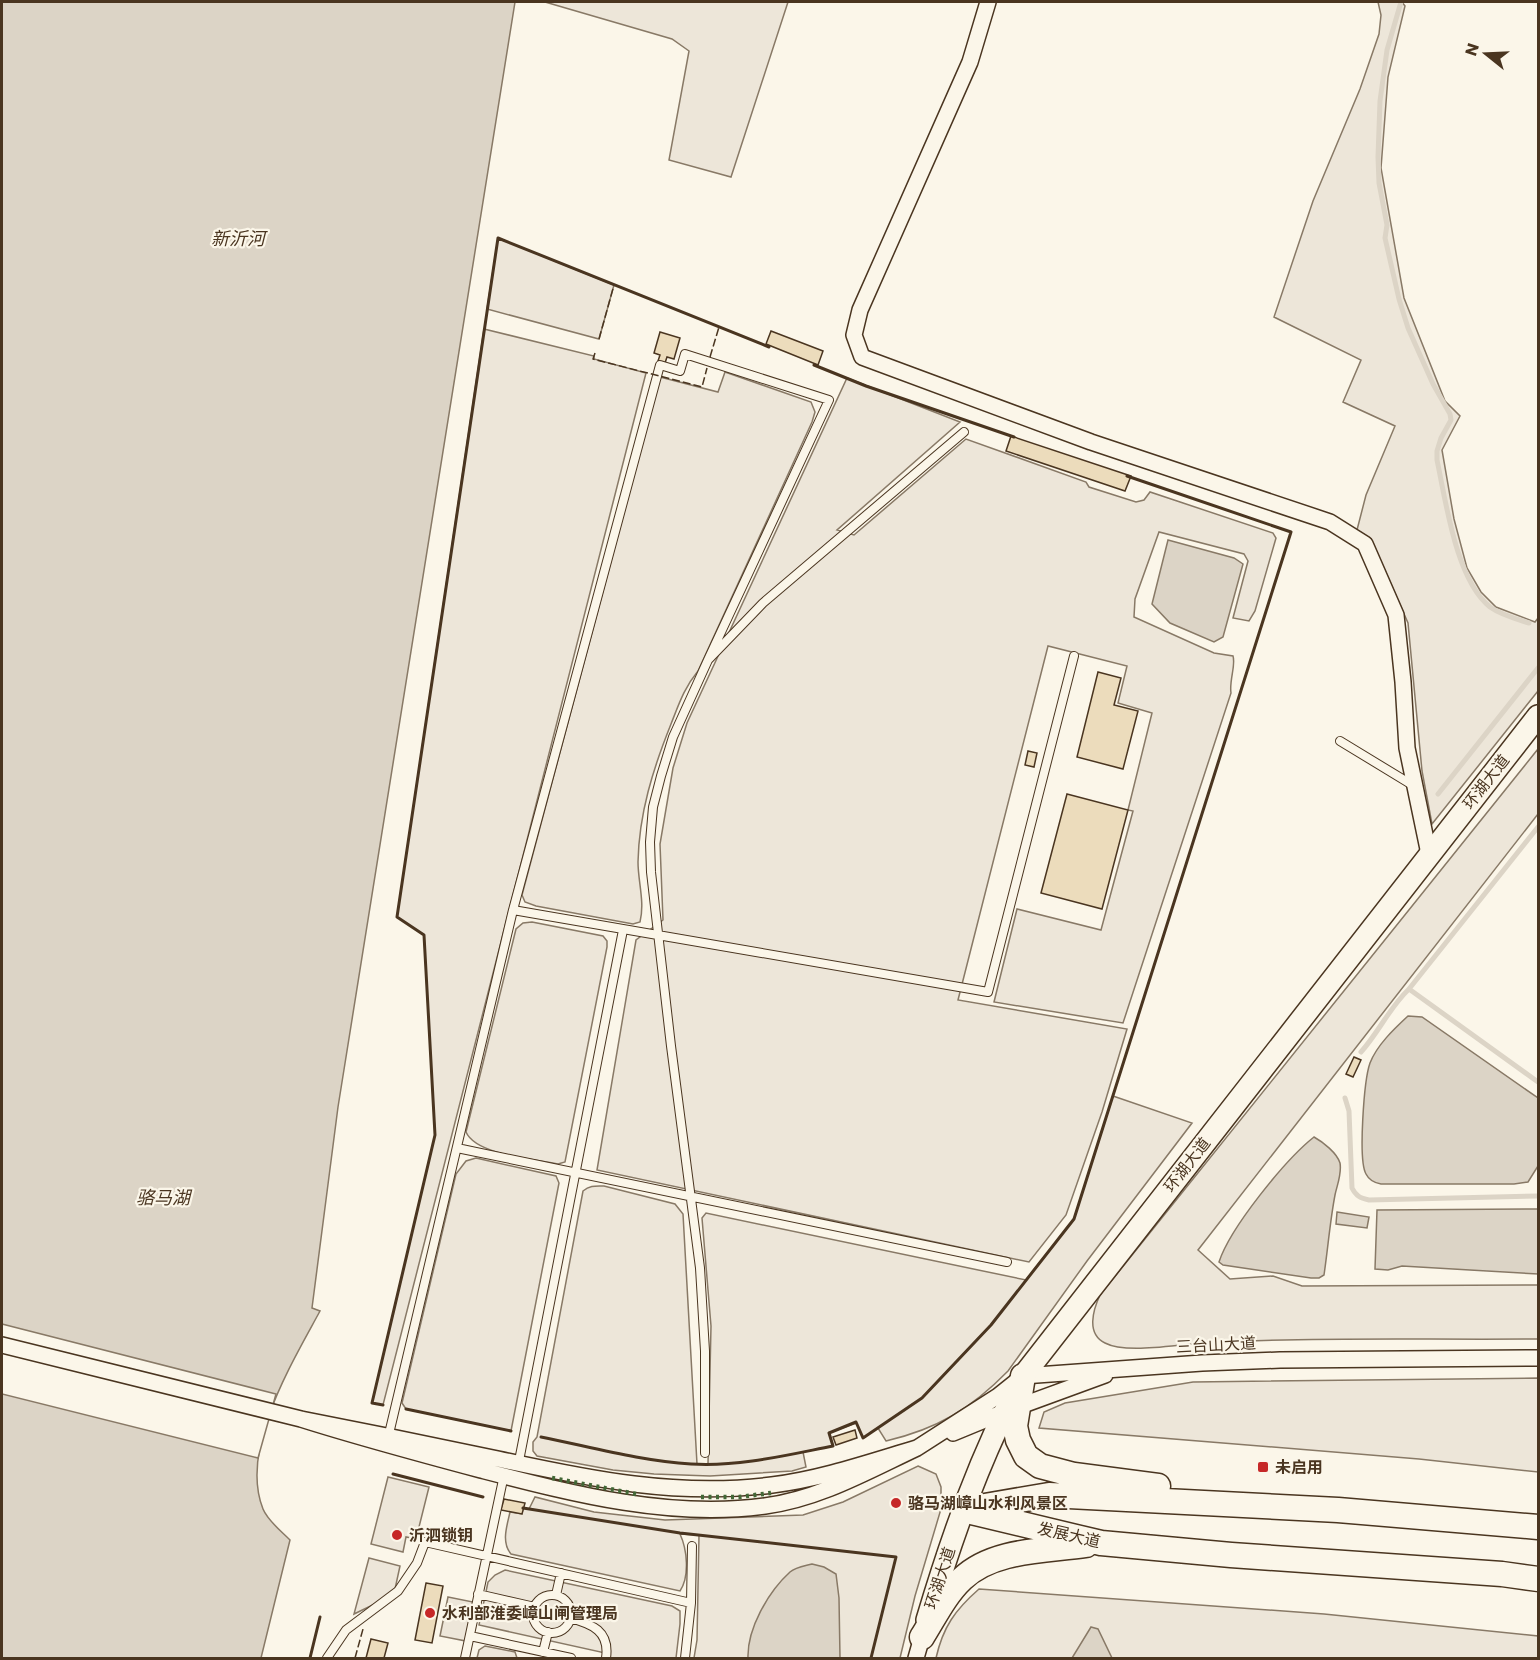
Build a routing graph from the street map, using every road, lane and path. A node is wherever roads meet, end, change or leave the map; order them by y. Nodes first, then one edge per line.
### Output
1 (988, 2) edge
2 (964, 432) dead end
3 (1074, 656) dead end
4 (708, 660) junction
5 (1539, 716) edge
6 (1340, 741) dead end
7 (1415, 787) junction
8 (1429, 854) junction
9 (513, 910) junction
10 (623, 930) junction
11 (659, 936) junction
12 (457, 1148) junction
13 (576, 1172) junction
14 (691, 1197) junction
15 (1007, 1262) dead end
16 (2, 1346) edge
17 (1539, 1358) edge
18 (1121, 1370) junction
19 (1023, 1376) junction
20 (1011, 1409) junction
21 (387, 1441) junction
22 (917, 1448) junction
23 (705, 1454) dead end
24 (511, 1470) junction
25 (646, 1486) junction
26 (686, 1489) junction
27 (643, 1506) junction
28 (1266, 1506) junction
29 (685, 1509) junction
30 (963, 1510) junction
31 (1539, 1527) edge
32 (1101, 1544) junction
33 (692, 1546) dead end
34 (486, 1556) junction
35 (561, 1573) junction
36 (1539, 1579) edge
37 (478, 1594) junction
38 (556, 1595) junction
39 (691, 1603) junction
40 (535, 1607) junction
41 (570, 1618) junction
42 (548, 1632) junction
43 (470, 1636) junction
44 (919, 1648) edge
45 (543, 1652) junction
46 (532, 1654) edge
47 (327, 1659) edge
48 (465, 1659) edge
49 (571, 1659) edge
50 (606, 1659) edge
51 (685, 1659) edge

1 - 7 street
2 - 4 lane
3 - 11 lane
4 - 9 lane
4 - 11 lane
5 - 8 main road, 环湖大道
6 - 7 lane
7 - 8 street
8 - 19 main road, 环湖大道
9 - 10 lane
9 - 12 lane
10 - 11 lane
10 - 13 lane
11 - 14 lane
12 - 13 lane
12 - 21 lane
13 - 14 lane
13 - 24 lane
14 - 15 lane
14 - 23 lane
16 - 21 street
17 - 18 street, 三台山大道
18 - 19 street, 三台山大道
18 - 20 street
19 - 20 main road
19 - 22 street
20 - 22 street
20 - 28 main road
20 - 30 main road, 环湖大道
21 - 24 street
22 - 26 street
22 - 29 street
24 - 25 street
24 - 27 street
24 - 34 lane
25 - 26 street
25 - 27 street
26 - 29 street
27 - 29 street
28 - 30 main road, 发展大道
28 - 31 main road, 发展大道
30 - 32 main road, 发展大道
30 - 44 main road, 环湖大道
32 - 36 main road, 发展大道
32 - 44 main road
33 - 39 lane
34 - 35 lane
34 - 37 lane
34 - 47 lane
35 - 38 lane
35 - 39 lane
37 - 40 lane
37 - 43 lane
38 - 40 lane
38 - 41 lane
39 - 51 lane
40 - 42 lane
41 - 42 lane
41 - 50 lane
42 - 45 lane
43 - 46 lane
43 - 48 lane
45 - 46 lane
45 - 49 lane

